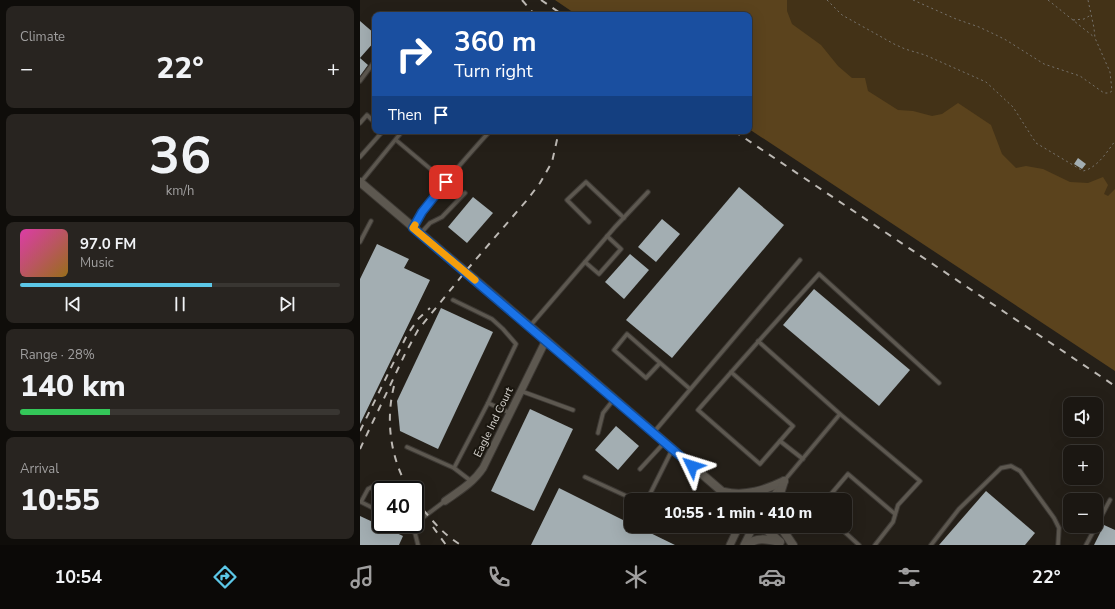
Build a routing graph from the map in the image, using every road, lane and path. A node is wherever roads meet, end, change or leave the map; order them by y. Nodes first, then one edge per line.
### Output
1 (827, 0) edge
2 (913, 0) edge
3 (1048, 0) edge
4 (1088, 0) edge
5 (1091, 14) junction
6 (1074, 20) junction
7 (1095, 38) junction
8 (372, 65) edge
9 (360, 81) edge
10 (372, 120) edge
11 (360, 123) edge
12 (380, 134) edge
13 (400, 134) edge
14 (487, 134) edge
15 (396, 140) junction
16 (1115, 141) edge
17 (360, 157) edge
18 (446, 182) junction
19 (360, 183) edge
20 (648, 192) dead end
21 (465, 193) dead end
22 (624, 218) junction
23 (371, 221) dead end
24 (589, 222) dead end
25 (413, 228) junction
26 (420, 233) junction
27 (607, 236) junction
28 (360, 242) edge
29 (800, 260) dead end
30 (584, 262) junction
31 (453, 300) dead end
32 (530, 326) junction
33 (546, 340) junction
34 (758, 341) junction
35 (660, 363) junction
36 (731, 372) junction
37 (939, 383) dead end
38 (690, 389) junction
39 (521, 390) junction
40 (614, 399) junction
41 (488, 403) junction
42 (573, 410) dead end
43 (510, 413) junction
44 (840, 414) junction
45 (654, 432) junction
46 (598, 433) dead end
47 (780, 441) junction
48 (665, 442) junction
49 (407, 447) dead end
50 (672, 449) junction
51 (802, 459) junction
52 (454, 468) junction
53 (640, 469) dead end
54 (585, 477) dead end
55 (472, 481) junction
56 (784, 481) junction
57 (372, 487) edge
58 (723, 492) joint
59 (650, 493) edge
60 (774, 493) edge
61 (780, 493) edge
62 (832, 493) edge
63 (624, 495) edge
64 (445, 500) joint
65 (1110, 500) dead end
66 (372, 508) edge
67 (895, 514) junction
68 (424, 518) edge
69 (415, 533) edge
70 (736, 533) edge
71 (750, 533) edge
72 (770, 533) edge
73 (784, 533) edge
74 (846, 533) edge
75 (782, 543) edge
76 (418, 545) edge
77 (730, 545) edge
78 (744, 545) edge
79 (748, 545) edge
80 (792, 545) edge
81 (859, 545) edge
82 (875, 545) edge
83 (931, 545) edge
84 (1058, 545) edge
85 (1086, 545) edge

1 - 16 path
2 - 7 path
3 - 6 path
4 - 5 path
5 - 6 path
5 - 7 path
6 - 7 path
8 - 9 lane
10 - 11 lane
12 - 17 lane
13 - 15 lane
14 - 18 lane
15 - 18 lane
15 - 19 lane
18 - 25 lane
19 - 25 street
20 - 22 lane
21 - 26 lane
22 - 24 lane
22 - 27 lane
23 - 28 lane
25 - 26 street
26 - 32 street
27 - 30 lane
27 - 30 lane
29 - 38 lane
30 - 32 lane
31 - 41 lane
32 - 33 street
33 - 39 street, Eagle Ind Court
33 - 40 street
34 - 36 lane
34 - 37 lane
34 - 44 lane
35 - 35 lane
35 - 38 lane
36 - 47 lane
36 - 47 lane
38 - 45 lane
39 - 42 lane
39 - 43 street, Eagle Ind Court
40 - 45 street
40 - 46 lane
41 - 43 lane
41 - 52 lane
43 - 55 street, Eagle Ind Court
44 - 51 lane
44 - 67 lane
45 - 48 street
47 - 51 lane
48 - 50 street
48 - 53 lane
49 - 52 lane
50 - 58 street
50 - 59 lane
51 - 56 lane
52 - 55 lane
54 - 63 lane
55 - 64 street, Eagle Ind Court
56 - 58 street
56 - 60 lane
56 - 61 street
57 - 66 lane
62 - 67 lane
64 - 68 lane
65 - 85 lane
67 - 82 lane
69 - 76 lane
70 - 77 street
71 - 78 street
72 - 75 street
73 - 80 street
74 - 81 lane
75 - 79 street
83 - 84 lane

